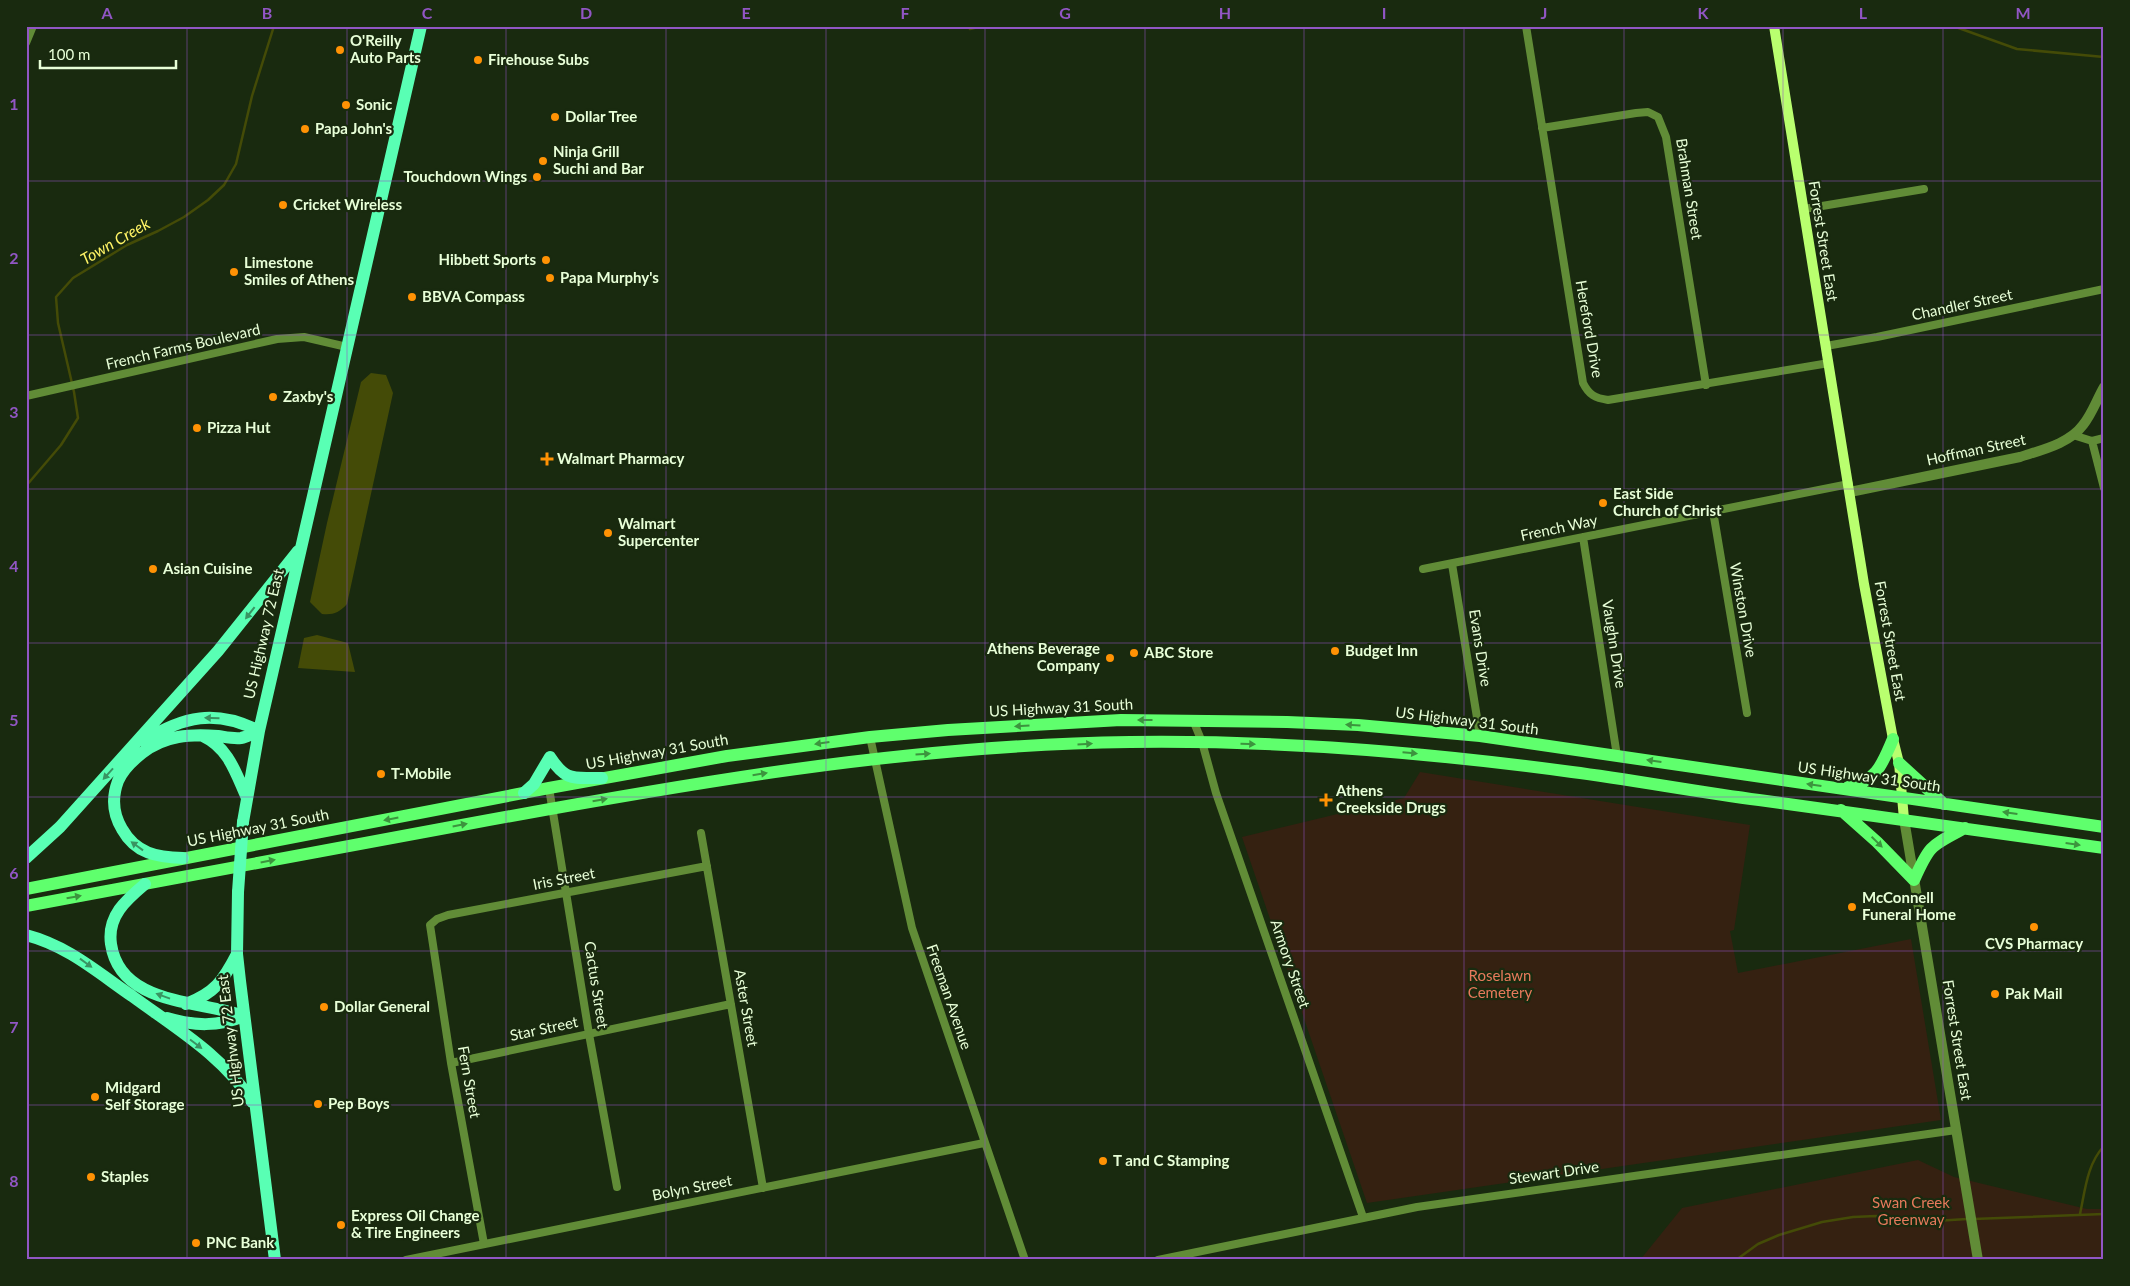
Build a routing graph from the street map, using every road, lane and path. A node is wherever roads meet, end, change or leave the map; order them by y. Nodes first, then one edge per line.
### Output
1 (33, 26) edge
2 (421, 26) edge
3 (1526, 26) edge
4 (1774, 26) edge
5 (26, 43) edge
6 (1542, 128) junction
7 (1924, 189) dead end
8 (1804, 209) junction
9 (2104, 288) edge
10 (1826, 346) junction
11 (347, 347) junction
12 (1829, 363) junction
13 (1706, 385) junction
14 (2104, 387) edge
15 (30, 396) edge
16 (2073, 435) junction
17 (2104, 438) edge
18 (2092, 441) junction
19 (1849, 488) junction
20 (2104, 488) edge
21 (1713, 511) junction
22 (1583, 537) junction
23 (301, 547) junction
24 (1452, 564) junction
25 (1423, 569) dead end
26 (1747, 713) dead end
27 (1193, 720) junction
28 (258, 731) junction
29 (196, 734) junction
30 (1480, 736) junction
31 (870, 737) junction
32 (1893, 739) junction
33 (1202, 742) junction
34 (132, 749) junction
35 (1617, 756) junction
36 (875, 758) junction
37 (1899, 763) junction
38 (602, 778) junction
39 (549, 788) junction
40 (1843, 788) junction
41 (524, 793) junction
42 (247, 798) junction
43 (1903, 798) junction
44 (1944, 804) junction
45 (552, 808) junction
46 (1841, 810) junction
47 (1904, 819) junction
48 (2104, 827) edge
49 (1965, 828) junction
50 (701, 833) dead end
51 (2104, 848) edge
52 (26, 858) edge
53 (183, 858) junction
54 (707, 866) junction
55 (1914, 880) junction
56 (145, 884) junction
57 (26, 889) edge
58 (567, 893) junction
59 (26, 906) edge
60 (430, 925) joint
61 (26, 935) edge
62 (238, 954) junction
63 (186, 1004) junction
64 (731, 1004) junction
65 (157, 1014) junction
66 (244, 1016) junction
67 (590, 1034) junction
68 (452, 1063) junction
69 (256, 1108) junction
70 (1956, 1130) junction
71 (984, 1143) junction
72 (617, 1187) dead end
73 (763, 1188) junction
74 (1363, 1217) junction
75 (484, 1244) junction
76 (1978, 1258) edge
77 (275, 1260) edge
78 (406, 1260) edge
79 (1025, 1260) edge
80 (1158, 1260) edge

1 - 5 street
2 - 11 highway, US Highway 72 East
3 - 6 street, Hereford Drive
4 - 8 main road, Forrest Street East
6 - 13 street, Hereford Drive
6 - 13 street, Brahman Street
7 - 8 street
8 - 10 main road, Forrest Street East
9 - 10 street, Chandler Street
10 - 12 main road, Forrest Street East
11 - 15 street, French Farms Boulevard
11 - 23 highway, US Highway 72 East
12 - 13 street, Hereford Drive
12 - 19 main road, Forrest Street East
14 - 16 street
16 - 18 street
16 - 19 street, Hoffman Street
17 - 18 street
18 - 20 street
19 - 21 street, French Way
19 - 32 main road, Forrest Street East
21 - 22 street, French Way
21 - 26 street, Winston Drive
22 - 24 street, French Way
22 - 35 street, Vaughn Drive
23 - 28 highway, US Highway 72 East
23 -> 34 highway
24 - 25 street, French Way
24 - 30 street, Evans Drive
30 -> 27 main road, US Highway 31 South
27 -> 31 main road, US Highway 31 South
27 - 33 street, Armory Street
28 - 29 highway
28 -> 34 highway
28 - 42 highway, US Highway 72 East
29 - 42 highway
53 -> 29 highway
30 - 35 main road, US Highway 31 South
31 - 36 street, Freeman Avenue
31 -> 38 main road, US Highway 31 South
32 - 37 main road, Forrest Street East
32 - 40 main road
36 -> 33 main road
33 -> 46 main road
33 - 74 street, Armory Street
34 -> 52 highway
40 -> 35 main road, US Highway 31 South
45 -> 36 main road
36 - 71 street, Freeman Avenue
37 - 43 main road, Forrest Street East
37 - 44 main road
38 - 39 main road, US Highway 31 South
38 - 41 highway
39 - 41 main road, US Highway 31 South
39 - 45 street, Cactus Street
40 - 43 main road, US Highway 31 South
41 -> 53 main road, US Highway 31 South
42 - 62 highway, US Highway 72 East, bridge
43 - 44 main road, US Highway 31 South
43 - 47 main road, Forrest Street East
48 -> 44 main road, US Highway 31 South
56 -> 45 main road
45 - 58 street, Cactus Street
46 - 47 main road
46 -> 55 main road
47 - 49 main road
47 - 55 street, Forrest Street East
49 -> 51 main road
49 - 55 main road
50 - 54 street, Aster Street
53 - 57 main road, US Highway 31 South
54 - 58 street, Iris Street
54 - 64 street, Aster Street
55 - 70 street, Forrest Street East
59 -> 56 main road
63 -> 56 highway
58 - 60 street, Iris Street
58 - 67 street, Cactus Street
60 - 68 street, Fern Street
61 -> 65 highway
62 - 63 highway
62 - 66 highway, US Highway 72 East
63 - 66 highway
64 - 67 street, Star Street
64 - 73 street, Aster Street
65 - 66 highway
65 -> 69 highway
66 - 69 highway, US Highway 72 East
67 - 68 street, Star Street
67 - 72 street, Cactus Street
68 - 75 street, Fern Street
69 - 77 highway, US Highway 72 East
70 - 74 street, Stewart Drive
70 - 76 street, Forrest Street East
71 - 73 street, Bolyn Street
71 - 79 street, Freeman Avenue
73 - 75 street, Bolyn Street
74 - 80 street, Stewart Drive
75 - 78 street, Bolyn Street

